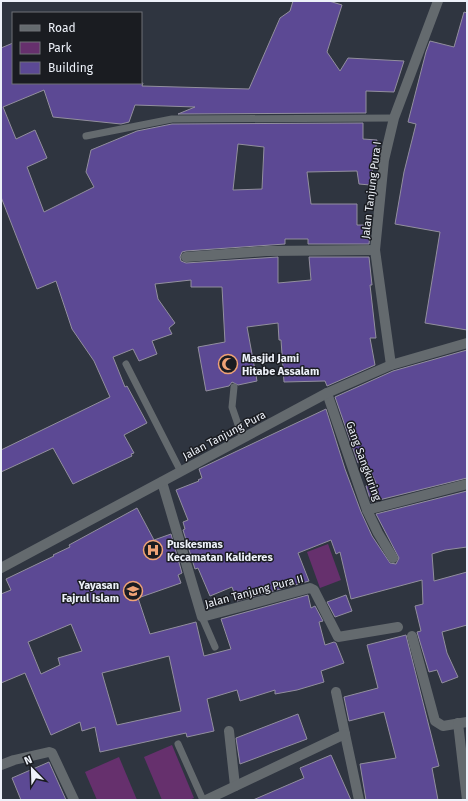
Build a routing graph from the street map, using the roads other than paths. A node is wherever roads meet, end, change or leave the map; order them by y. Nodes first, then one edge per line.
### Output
1 (438, 1) edge
2 (394, 118) junction
3 (86, 136) dead end
4 (375, 250) junction
5 (186, 257) dead end
6 (467, 343) edge
7 (126, 364) dead end
8 (391, 365) junction
9 (234, 387) dead end
10 (327, 393) junction
11 (242, 439) junction
12 (181, 472) junction
13 (162, 482) junction
14 (467, 484) edge
15 (368, 510) junction
16 (393, 558) dead end
17 (1, 568) edge
18 (202, 617) junction
19 (398, 627) dead end
20 (412, 636) dead end
21 (215, 647) dead end
22 (336, 692) dead end
23 (462, 723) edge
24 (229, 731) dead end
25 (345, 734) junction
26 (178, 744) dead end
27 (1, 765) edge
28 (235, 786) junction
29 (74, 800) edge
30 (203, 800) edge
31 (206, 800) edge
32 (359, 800) edge
33 (467, 800) edge

1 - 2 street, Jalan Tanjung Pura I
2 - 3 lane
2 - 4 street, Jalan Tanjung Pura I
4 - 5 street
4 - 8 street, Jalan Tanjung Pura I
6 - 8 street, Jalan Tanjung Pura
7 - 12 lane
8 - 10 street, Jalan Tanjung Pura
9 - 11 lane
10 - 11 street, Jalan Tanjung Pura
10 - 15 street, Gang Sangkuring
11 - 12 street, Jalan Tanjung Pura
12 - 13 street, Jalan Tanjung Pura
13 - 17 street, Jalan Tanjung Pura
13 - 18 street, Jalan Tanjung Pura II
14 - 15 street, Gang Sangkuring
15 - 16 street
18 - 19 street, Jalan Tanjung Pura II
18 - 21 lane
20 - 23 street
22 - 25 street
23 - 33 street
24 - 28 street
25 - 28 street
25 - 32 street
26 - 30 lane
27 - 29 street
28 - 31 street

